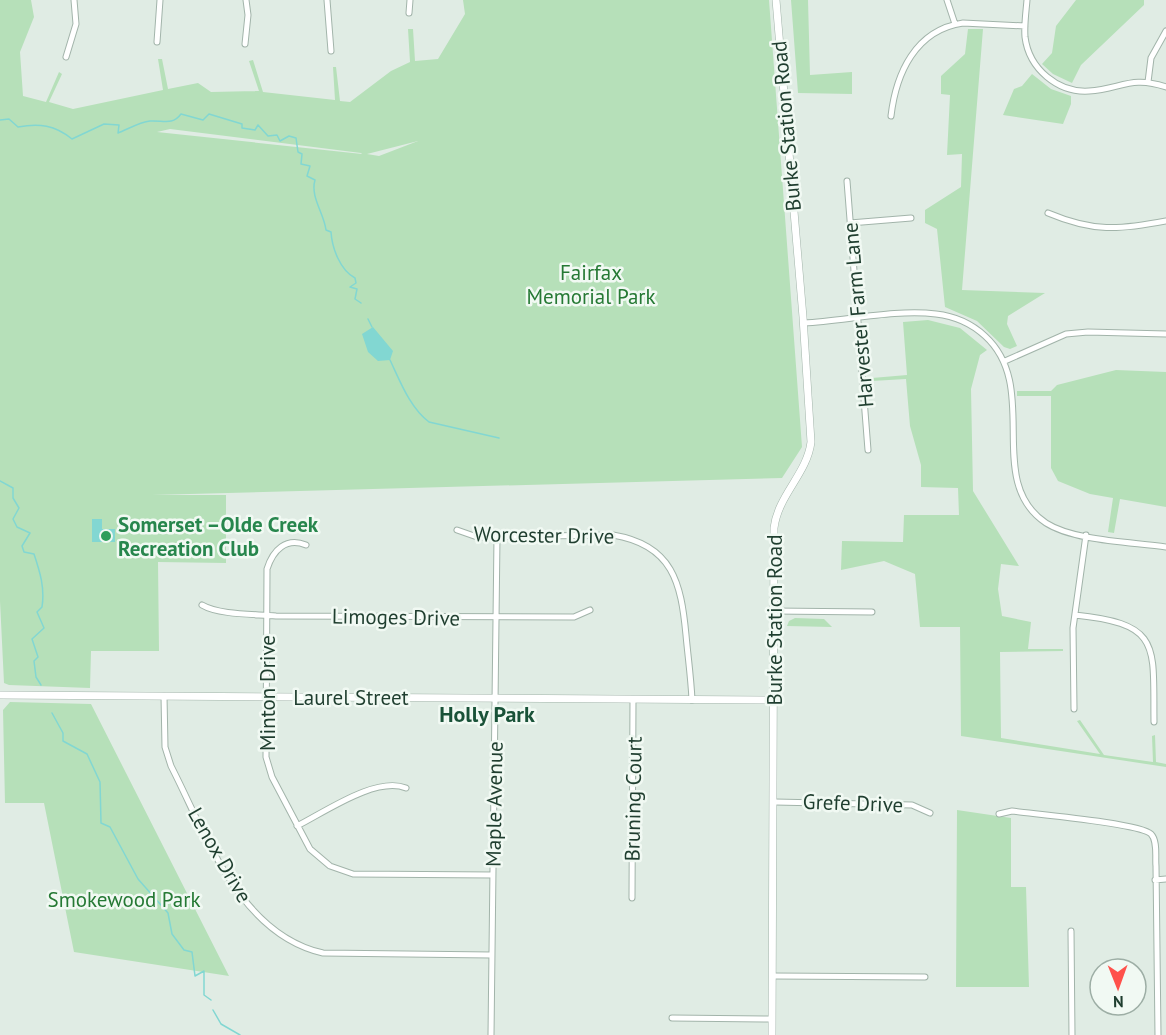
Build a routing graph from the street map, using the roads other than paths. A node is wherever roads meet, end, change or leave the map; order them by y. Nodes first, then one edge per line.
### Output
1 (74, 0) edge
2 (160, 0) edge
3 (246, 0) edge
4 (327, 0) edge
5 (410, 0) edge
6 (776, 0) edge
7 (947, 0) edge
8 (1027, 0) edge
9 (409, 13) dead end
10 (955, 24) junction
11 (1025, 26) junction
12 (1166, 31) edge
13 (157, 42) dead end
14 (245, 44) dead end
15 (331, 51) dead end
16 (66, 57) dead end
17 (1148, 82) junction
18 (1166, 87) edge
19 (891, 116) dead end
20 (847, 181) dead end
21 (1048, 213) dead end
22 (911, 218) dead end
23 (1166, 221) edge
24 (850, 223) junction
25 (858, 318) junction
26 (804, 323) junction
27 (1166, 334) edge
28 (1005, 362) junction
29 (868, 450) dead end
30 (457, 530) dead end
31 (1086, 536) junction
32 (497, 537) junction
33 (306, 545) dead end
34 (1166, 547) edge
35 (202, 605) dead end
36 (590, 610) dead end
37 (772, 611) junction
38 (872, 612) dead end
39 (267, 615) junction
40 (1075, 615) junction
41 (496, 617) junction
42 (0, 695) edge
43 (164, 696) junction
44 (265, 697) junction
45 (692, 698) junction
46 (496, 699) junction
47 (633, 699) junction
48 (773, 700) junction
49 (1074, 709) dead end
50 (1154, 722) dead end
51 (406, 788) dead end
52 (775, 802) junction
53 (930, 813) dead end
54 (999, 814) dead end
55 (297, 826) junction
56 (493, 875) junction
57 (1166, 879) edge
58 (1155, 880) junction
59 (632, 898) dead end
60 (1071, 931) dead end
61 (491, 955) junction
62 (774, 976) junction
63 (925, 977) dead end
64 (672, 1018) dead end
65 (772, 1019) junction
66 (491, 1035) edge
67 (772, 1035) edge
68 (1072, 1035) edge
69 (1158, 1035) edge

1 - 16 street
2 - 13 street
3 - 14 street
4 - 15 street
5 - 9 street
6 - 26 street, Burke Station Road
7 - 10 street
8 - 11 street
10 - 11 street
10 - 19 street
11 - 17 street
12 - 17 street
17 - 18 street
20 - 24 street, Harvester Farm Lane
21 - 23 street
22 - 24 street
24 - 25 street, Harvester Farm Lane
25 - 26 street
25 - 28 street
25 - 29 street, Harvester Farm Lane
26 - 37 street, Burke Station Road
27 - 28 street
28 - 31 street
30 - 32 street, Worcester Drive
31 - 34 street
31 - 40 street
32 - 41 street, Maple Avenue
32 - 45 street, Worcester Drive
33 - 39 street, Minton Drive
35 - 39 street, Limoges Drive
36 - 41 street, Limoges Drive
37 - 38 street
37 - 48 street, Burke Station Road
39 - 41 street, Limoges Drive
39 - 44 street, Minton Drive
40 - 49 street
40 - 50 street
41 - 46 street, Maple Avenue
42 - 43 street, Laurel Street
43 - 44 street, Laurel Street
43 - 61 street, Lenox Drive
44 - 46 street, Laurel Street
44 - 55 street, Minton Drive
45 - 47 street, Laurel Street
45 - 48 street, Laurel Street
46 - 47 street, Laurel Street
46 - 56 street, Maple Avenue
47 - 59 street, Bruning Court
48 - 52 street, Burke Station Road
51 - 55 street
52 - 53 street, Grefe Drive
52 - 62 street, Burke Station Road
54 - 58 street
55 - 56 street, Minton Drive
56 - 61 street, Maple Avenue
57 - 58 street
58 - 69 street
60 - 68 street
61 - 66 street, Maple Avenue
62 - 63 street
62 - 65 street, Burke Station Road
64 - 65 street
65 - 67 street, Burke Station Road

